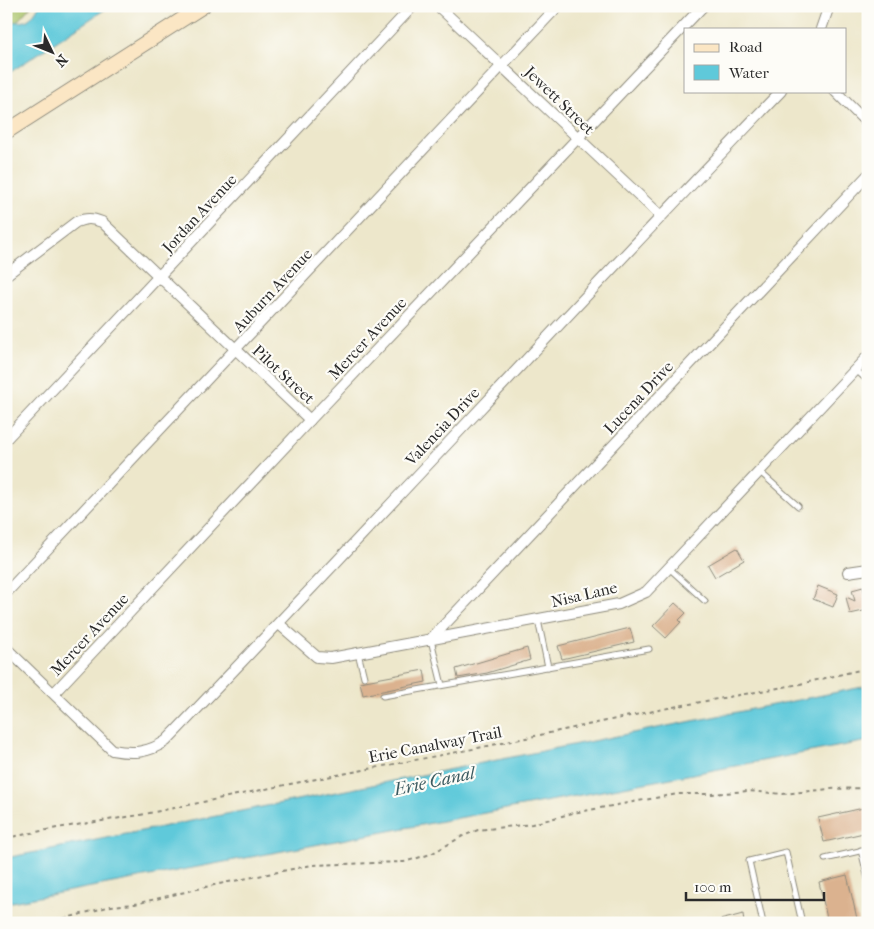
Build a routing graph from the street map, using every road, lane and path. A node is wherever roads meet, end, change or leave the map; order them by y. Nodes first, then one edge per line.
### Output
1 (204, 6) edge
2 (413, 6) edge
3 (438, 6) edge
4 (558, 6) edge
5 (703, 6) edge
6 (829, 6) edge
7 (821, 28) edge
8 (502, 65) junction
9 (780, 92) edge
10 (836, 92) edge
11 (868, 124) edge
12 (6, 132) edge
13 (578, 137) junction
14 (868, 175) edge
15 (661, 216) junction
16 (6, 275) edge
17 (160, 277) junction
18 (236, 349) junction
19 (868, 356) edge
20 (855, 369) junction
21 (868, 381) edge
22 (310, 420) junction
23 (6, 439) edge
24 (760, 472) junction
25 (798, 506) dead end
26 (669, 568) junction
27 (868, 568) edge
28 (848, 572) dead end
29 (6, 593) edge
30 (705, 601) dead end
31 (538, 620) junction
32 (279, 624) junction
33 (431, 640) junction
34 (6, 648) edge
35 (649, 649) dead end
36 (358, 653) junction
37 (548, 667) junction
38 (868, 668) edge
39 (364, 677) dead end
40 (442, 686) junction
41 (54, 693) junction
42 (383, 696) dead end
43 (868, 788) edge
44 (6, 838) edge
45 (868, 849) edge
46 (861, 850) junction
47 (825, 858) dead end
48 (868, 879) edge
49 (48, 923) edge
50 (763, 923) edge
51 (802, 923) edge

1 - 12 street
2 - 17 street, Jordan Avenue
3 - 8 street, Jewett Street
4 - 8 street, Auburn Avenue
5 - 13 street, Mercer Avenue
6 - 7 street
8 - 13 street, Jewett Street
8 - 18 street, Auburn Avenue
9 - 15 street, Valencia Drive
10 - 11 street
13 - 15 street, Jewett Street
13 - 22 street, Mercer Avenue
14 - 33 street, Lucena Drive
15 - 32 street, Valencia Drive
16 - 17 street, Pilot Street
17 - 18 street, Pilot Street
17 - 23 street, Jordan Avenue
18 - 22 street, Pilot Street
18 - 29 street, Auburn Avenue
19 - 20 street, Nisa Lane
20 - 21 lane
20 - 24 street, Nisa Lane
22 - 41 street, Mercer Avenue
24 - 25 lane
24 - 26 street, Nisa Lane
26 - 30 lane
26 - 31 street, Nisa Lane
27 - 28 street
31 - 33 street, Nisa Lane
31 - 37 lane
32 - 36 street, Nisa Lane
32 - 41 street, Valencia Drive
33 - 36 street, Nisa Lane
33 - 40 lane
34 - 41 street
35 - 37 lane
36 - 39 lane
37 - 40 lane
38 - 44 path, Erie Canalway Trail
40 - 42 lane
43 - 49 path
45 - 46 lane
46 - 47 lane
46 - 48 lane
50 - 51 lane

